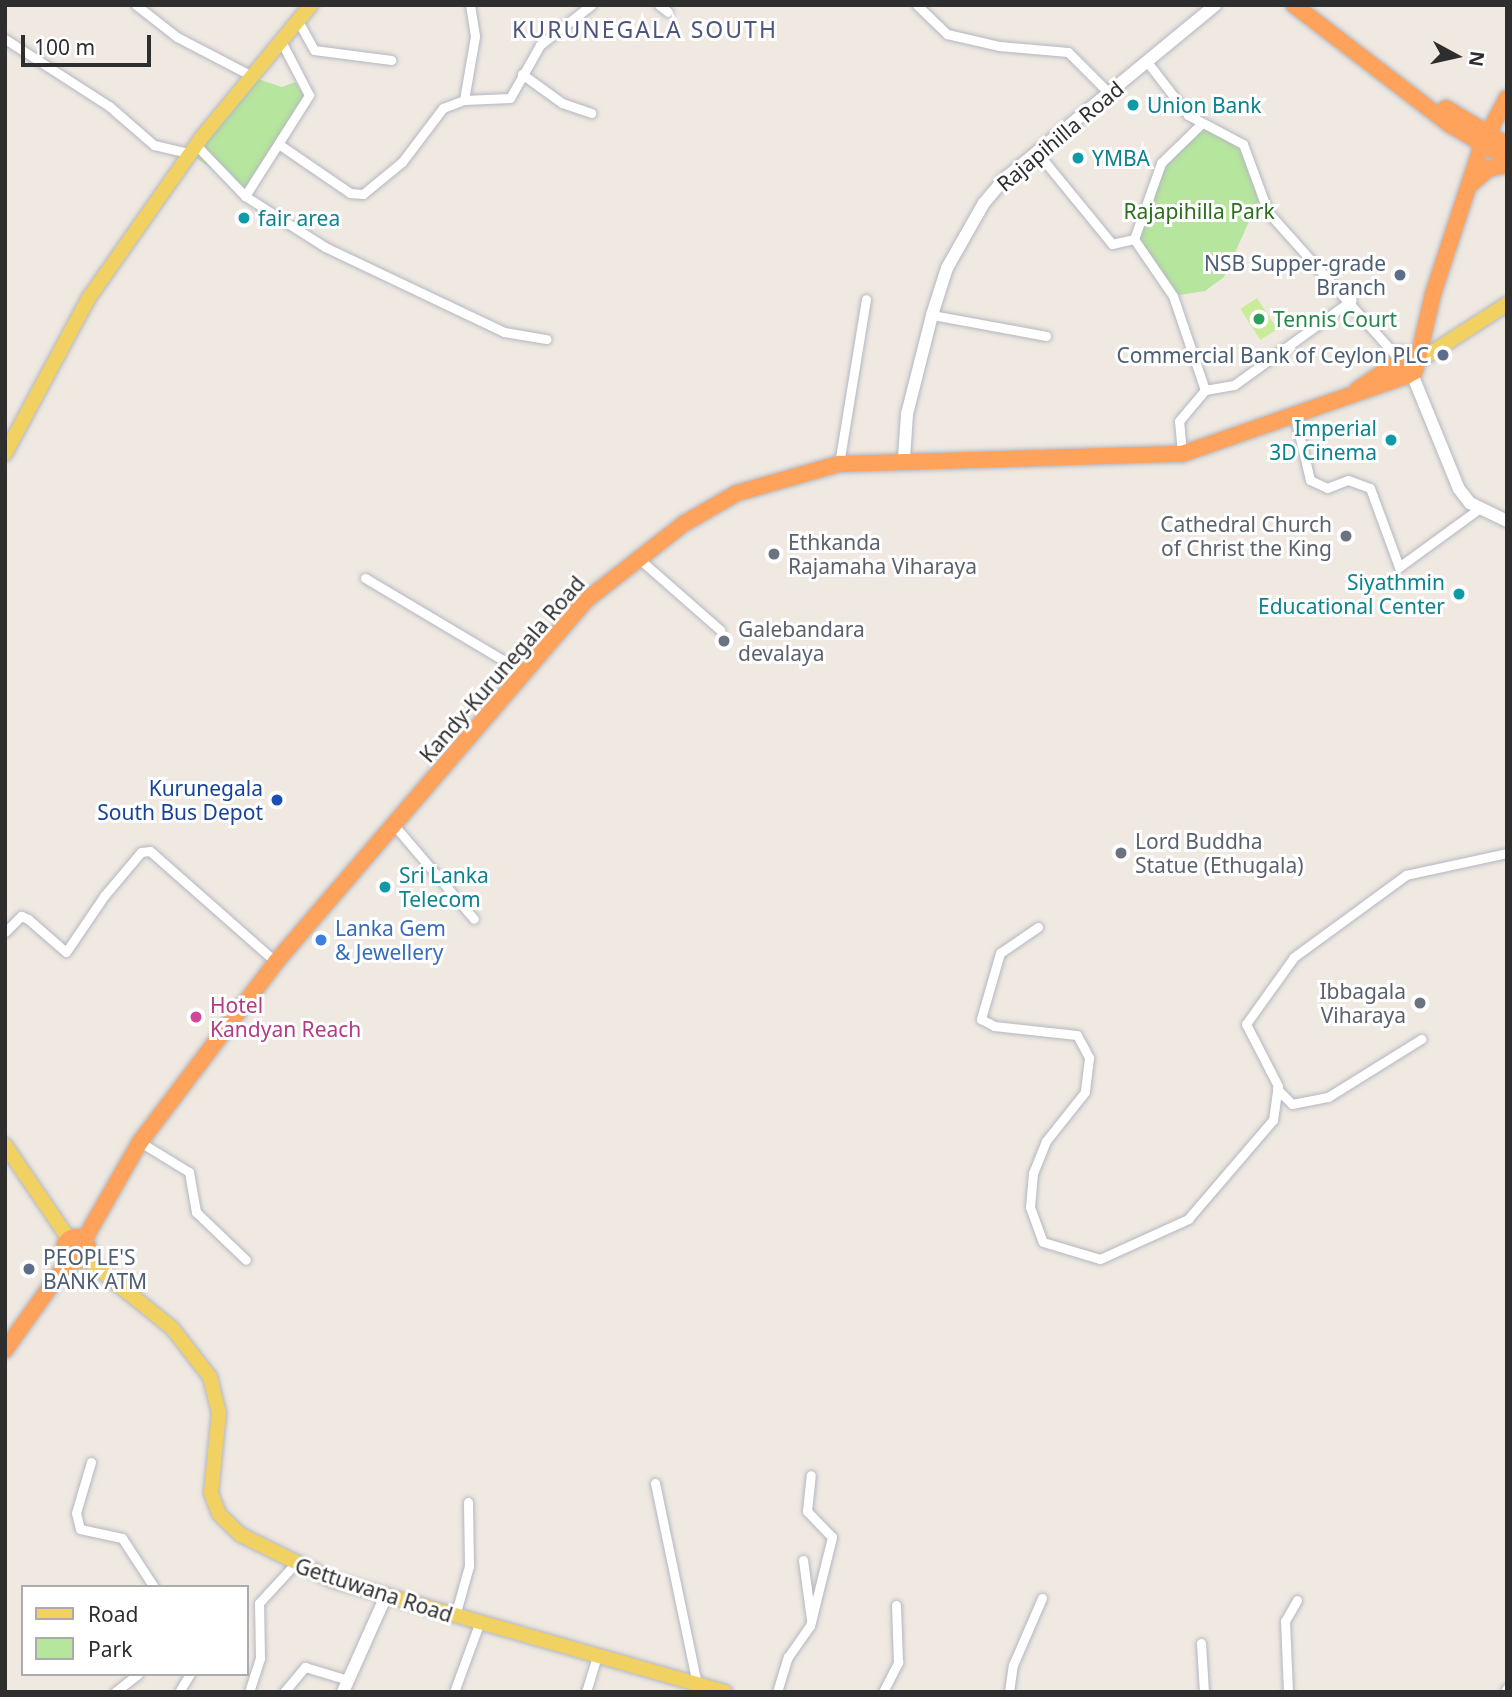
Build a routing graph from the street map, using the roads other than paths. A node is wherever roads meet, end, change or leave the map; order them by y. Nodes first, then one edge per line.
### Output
1 (136, 5) edge
2 (311, 5) edge
3 (470, 5) edge
4 (591, 5) edge
5 (659, 5) edge
6 (917, 5) edge
7 (1215, 5) edge
8 (1294, 5) edge
9 (1310, 5) edge
10 (668, 12) dead end
11 (298, 21) junction
12 (5, 38) edge
13 (282, 43) junction
14 (391, 60) dead end
15 (1148, 63) junction
16 (522, 74) junction
17 (252, 76) junction
18 (1110, 94) junction
19 (1506, 99) edge
20 (464, 100) junction
21 (591, 113) dead end
22 (1507, 118) edge
23 (1451, 119) junction
24 (1202, 123) junction
25 (1493, 142) edge
26 (280, 145) junction
27 (193, 149) junction
28 (1036, 151) junction
29 (1507, 158) edge
30 (1507, 165) edge
31 (1471, 184) junction
32 (245, 197) junction
33 (1133, 239) junction
34 (866, 299) dead end
35 (1352, 300) junction
36 (1507, 304) edge
37 (932, 315) junction
38 (1045, 336) dead end
39 (547, 339) dead end
40 (1406, 364) junction
41 (1205, 390) junction
42 (1296, 417) junction
43 (5, 454) edge
44 (1182, 454) junction
45 (904, 458) junction
46 (839, 464) junction
47 (1480, 508) junction
48 (1507, 521) edge
49 (636, 557) junction
50 (365, 578) dead end
51 (720, 630) dead end
52 (525, 673) junction
53 (394, 825) junction
54 (1507, 853) edge
55 (474, 919) dead end
56 (1038, 927) dead end
57 (5, 932) edge
58 (276, 962) junction
59 (1421, 1039) dead end
60 (1277, 1089) junction
61 (140, 1142) junction
62 (5, 1145) edge
63 (77, 1240) junction
64 (77, 1258) junction
65 (246, 1260) dead end
66 (5, 1350) edge
67 (91, 1462) dead end
68 (811, 1475) dead end
69 (655, 1483) dead end
70 (468, 1502) dead end
71 (803, 1560) dead end
72 (294, 1565) junction
73 (153, 1585) edge
74 (386, 1596) junction
75 (1042, 1598) dead end
76 (1297, 1600) dead end
77 (897, 1605) dead end
78 (455, 1616) junction
79 (811, 1620) junction
80 (479, 1624) junction
81 (259, 1628) junction
82 (248, 1633) edge
83 (1201, 1643) dead end
84 (597, 1655) junction
85 (135, 1676) edge
86 (189, 1676) edge
87 (697, 1684) junction
88 (345, 1686) edge
89 (115, 1692) edge
90 (179, 1692) edge
91 (249, 1692) edge
92 (284, 1692) edge
93 (454, 1692) edge
94 (586, 1692) edge
95 (725, 1692) edge
96 (777, 1692) edge
97 (883, 1692) edge
98 (1009, 1692) edge
99 (1203, 1692) edge
100 (1288, 1692) edge

1 - 17 street
2 - 11 main road
3 - 20 street
4 - 16 street
5 - 10 street
6 - 18 street
7 - 15 street, Rajapihilla Road
8 - 23 highway
9 - 23 highway
11 - 13 main road
11 - 14 street
12 - 27 street
13 - 17 main road
13 - 26 street
15 - 18 street, Rajapihilla Road
15 - 24 street
16 - 20 street
16 - 21 street
17 - 27 main road
18 - 28 street, Rajapihilla Road
19 - 23 highway
19 - 25 highway
20 - 26 street
22 - 25 highway
23 - 25 highway
23 - 31 highway
24 - 33 street
24 - 35 street
25 - 29 highway
25 - 31 highway
26 - 32 street
27 - 32 street
27 - 43 main road
28 - 33 street
28 - 37 street, Rajapihilla Road
30 - 31 highway
31 - 40 highway
32 - 39 street
33 - 41 street
34 - 46 street
35 - 40 street
35 - 41 street
36 - 40 main road
37 - 38 street
37 - 45 street, Rajapihilla Road
40 - 42 highway, Kandy-Kurunegala Road
40 - 47 street
41 - 44 street
42 - 44 highway, Kandy-Kurunegala Road
42 - 47 street
44 - 45 highway, Kandy-Kurunegala Road
45 - 46 highway, Kandy-Kurunegala Road
46 - 49 highway, Kandy-Kurunegala Road
47 - 48 street
49 - 51 street
49 - 52 highway, Kandy-Kurunegala Road
50 - 52 street
52 - 53 highway, Kandy-Kurunegala Road
53 - 55 street
53 - 58 highway, Kandy-Kurunegala Road
54 - 60 street
56 - 60 street
57 - 58 street
58 - 61 highway, Kandy-Kurunegala Road
59 - 60 street
61 - 63 highway, Kandy-Kurunegala Road
61 - 65 street
62 - 63 main road
63 - 64 highway
64 - 66 highway
64 - 72 main road, Gettuwana Road
67 - 73 street
68 - 79 street
69 - 87 street
70 - 78 street
71 - 79 street
72 - 74 main road, Gettuwana Road
72 - 81 street
74 - 78 main road, Gettuwana Road
74 - 88 street
75 - 98 street
76 - 100 street
77 - 97 street
78 - 80 main road, Gettuwana Road
79 - 96 street
80 - 84 main road, Gettuwana Road
80 - 93 street
81 - 82 street
81 - 91 street
83 - 99 street
84 - 87 main road, Gettuwana Road
84 - 94 street
85 - 89 street
86 - 90 street
87 - 95 main road, Gettuwana Road
88 - 92 street

